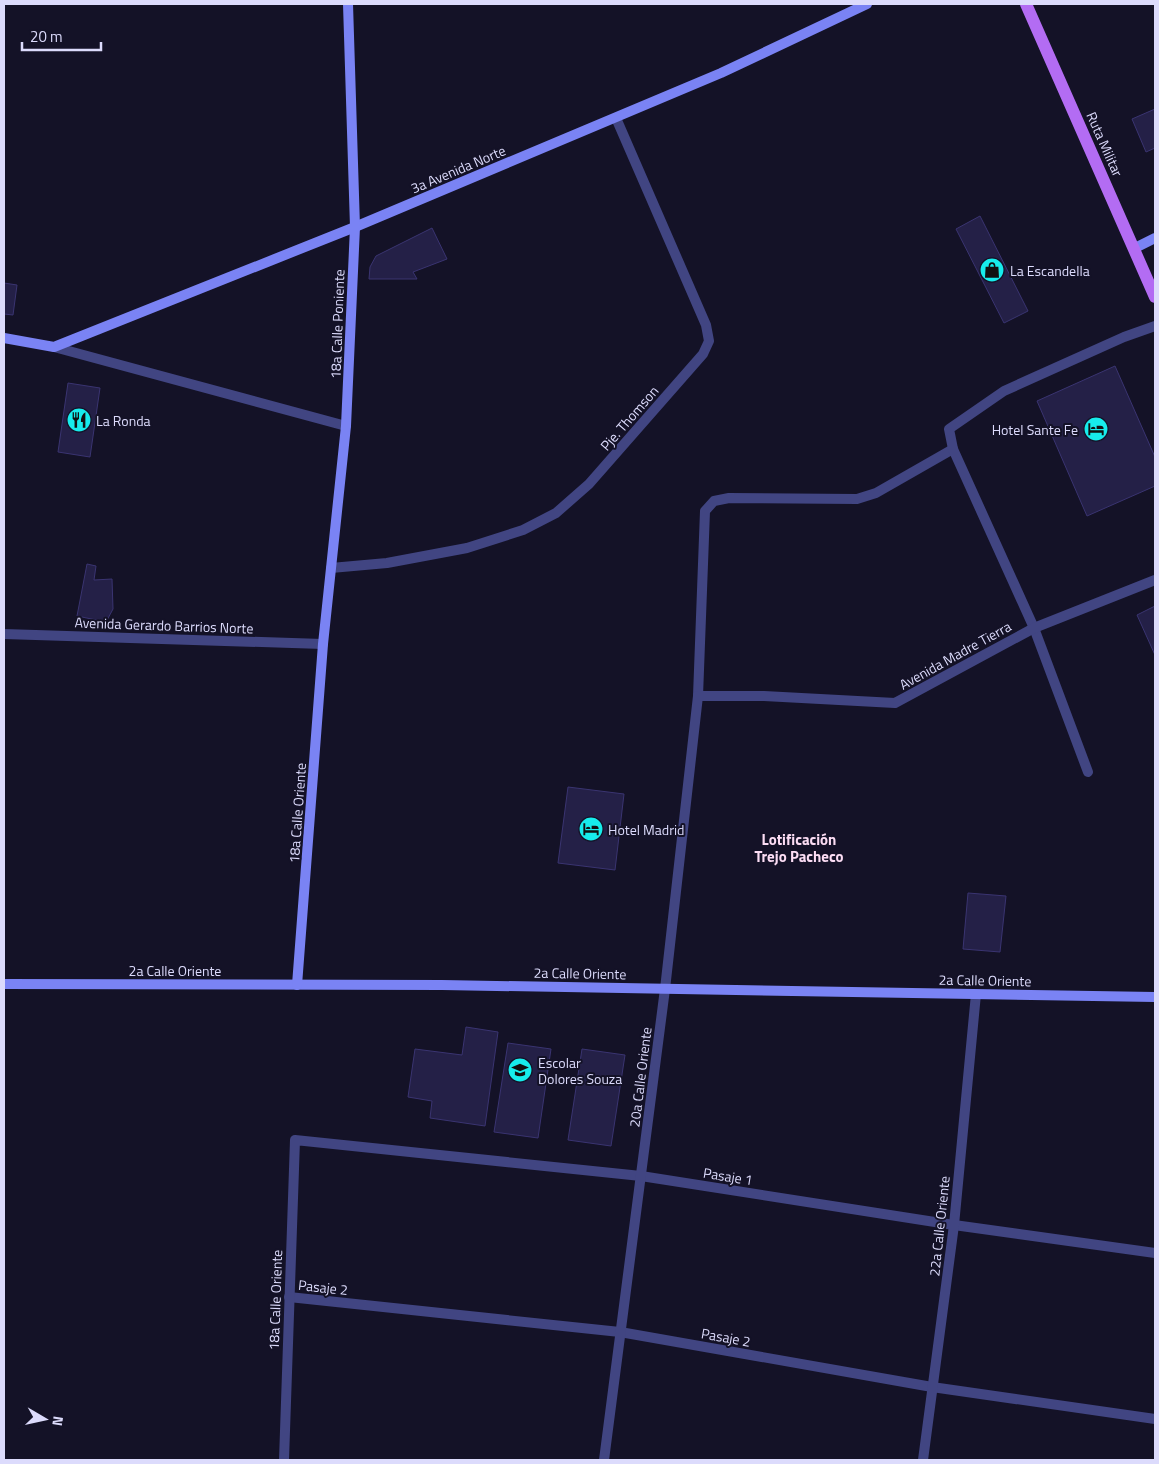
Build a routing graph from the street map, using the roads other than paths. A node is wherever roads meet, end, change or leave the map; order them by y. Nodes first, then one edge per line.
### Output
1 (348, 4) edge
2 (867, 4) edge
3 (1026, 4) edge
4 (616, 118) junction
5 (354, 227) junction
6 (1155, 238) edge
7 (1135, 248) junction
8 (1155, 297) edge
9 (1155, 326) edge
10 (4, 338) edge
11 (54, 347) junction
12 (346, 426) junction
13 (953, 449) junction
14 (331, 568) junction
15 (1155, 580) edge
16 (1034, 628) junction
17 (4, 634) edge
18 (323, 644) junction
19 (698, 696) junction
20 (1088, 772) dead end
21 (4, 984) edge
22 (298, 984) junction
23 (666, 989) junction
24 (976, 994) junction
25 (1155, 997) edge
26 (295, 1140) joint
27 (641, 1176) junction
28 (954, 1226) junction
29 (1155, 1253) edge
30 (289, 1297) junction
31 (620, 1332) junction
32 (932, 1387) junction
33 (1155, 1419) edge
34 (284, 1460) edge
35 (604, 1460) edge
36 (923, 1460) edge

1 - 5 street, 18a Calle Poniente
2 - 4 street, 3a Avenida Norte
3 - 7 main road, Ruta Militar
4 - 5 street, 3a Avenida Norte
4 - 14 street, Pje. Thomson
5 - 11 street, 3a Avenida Norte
5 - 12 street, 18a Calle Poniente
6 - 7 street
7 - 8 main road, Ruta Militar
9 - 13 street
10 - 11 street
11 - 12 street
12 - 14 street, 18a Calle Poniente
13 - 16 street
13 - 19 street, 20a Calle Oriente
14 - 18 street, 18a Calle Poniente
15 - 16 street, Avenida Madre Tierra
16 - 19 street, Avenida Madre Tierra
16 - 20 street
17 - 18 street, Avenida Gerardo Barrios Norte
18 - 22 street, 18a Calle Oriente
19 - 23 street, 20a Calle Oriente
21 - 22 street, 2a Calle Oriente
22 - 23 street, 2a Calle Oriente
23 - 24 street, 2a Calle Oriente
23 - 27 street, 20a Calle Oriente
24 - 25 street, 2a Calle Oriente
24 - 28 street, 22a Calle Oriente
26 - 27 street, Pasaje 1
26 - 30 street, 18a Calle Oriente
27 - 28 street, Pasaje 1
27 - 31 street, 20a Calle Oriente
28 - 29 street, Pasaje 1
28 - 32 street, 22a Calle Oriente
30 - 31 street, Pasaje 2
30 - 34 street, 18a Calle Oriente
31 - 32 street, Pasaje 2
31 - 35 street, 20a Calle Oriente
32 - 33 street, Pasaje 2
32 - 36 street, 22a Calle Oriente

